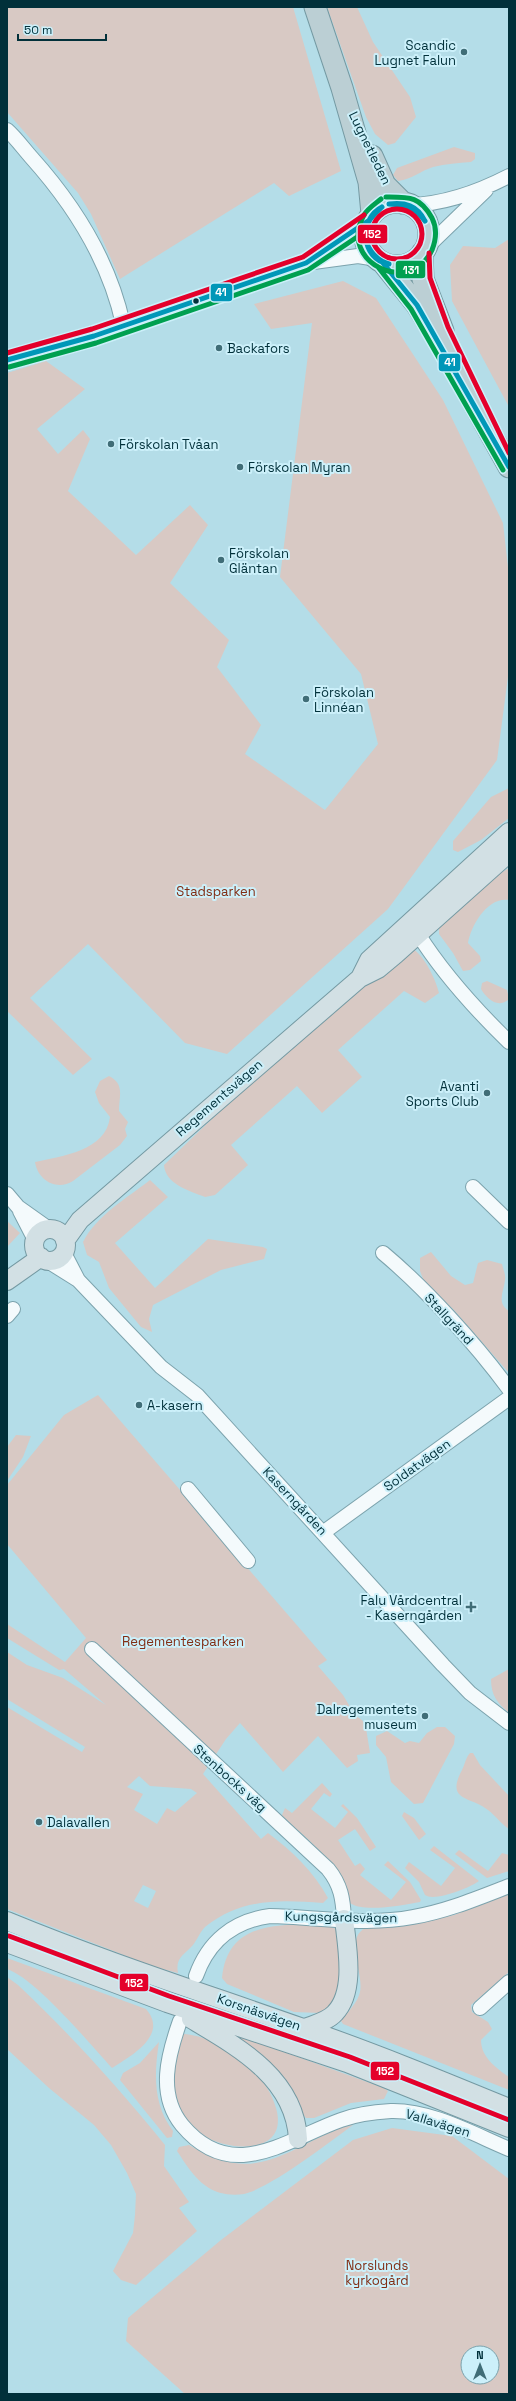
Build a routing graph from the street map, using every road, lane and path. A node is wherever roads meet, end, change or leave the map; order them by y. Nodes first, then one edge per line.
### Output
1 (315, 7) edge
2 (342, 88) junction
3 (7, 130) edge
4 (509, 176) edge
5 (489, 186) junction
6 (407, 204) junction
7 (370, 217) junction
8 (424, 251) junction
9 (380, 261) junction
10 (306, 263) junction
11 (123, 324) junction
12 (7, 360) edge
13 (490, 433) junction
14 (509, 467) edge
15 (509, 832) edge
16 (509, 853) edge
17 (414, 929) junction
18 (509, 1042) edge
19 (473, 1187) dead end
20 (7, 1194) edge
21 (509, 1222) edge
22 (49, 1244) junction
23 (383, 1253) dead end
24 (10, 1278) edge
25 (78, 1280) junction
26 (509, 1389) edge
27 (509, 1398) edge
28 (188, 1489) dead end
29 (324, 1532) junction
30 (248, 1561) dead end
31 (92, 1649) dead end
32 (509, 1724) edge
33 (509, 1886) edge
34 (344, 1919) junction
35 (7, 1921) edge
36 (7, 1943) edge
37 (196, 1976) dead end
38 (509, 1982) edge
39 (167, 2003) junction
40 (480, 2008) dead end
41 (180, 2021) dead end
42 (305, 2028) junction
43 (509, 2108) edge
44 (509, 2128) edge
45 (298, 2139) junction
46 (509, 2149) edge

1 - 2 highway, Lugnetleden
2 - 6 highway, Lugnetleden
2 - 7 highway, Lugnetleden
3 - 11 street
4 - 5 street
5 - 6 street
5 - 8 street
6 - 7 highway
6 - 8 highway
7 - 9 highway
7 - 10 street
8 - 9 highway
8 - 13 highway
9 - 10 street
9 - 13 highway
10 - 11 street
11 - 12 street
13 - 14 highway
15 - 17 main road, Regementsvägen
16 - 17 main road, Regementsvägen
17 - 18 street
17 - 22 main road, Regementsvägen
19 - 21 street
20 - 22 street
22 - 24 main road, Regementsvägen
22 - 25 street, Kaserngården
22 - 25 street, Kaserngården
23 - 26 street, Stallgränd
25 - 29 street, Kaserngården
27 - 29 street, Soldatvägen
28 - 30 street
29 - 32 street, Kaserngården
31 - 34 street, Stenbocks väg
33 - 34 street, Kungsgårdsvägen
34 - 37 street, Kungsgårdsvägen
34 - 42 main road
35 - 42 main road, Korsnäsvägen
36 - 39 main road, Korsnäsvägen
38 - 40 street
39 - 44 main road, Korsnäsvägen
39 - 45 main road
41 - 45 street
42 - 43 main road, Korsnäsvägen
45 - 46 street, Vallavägen

